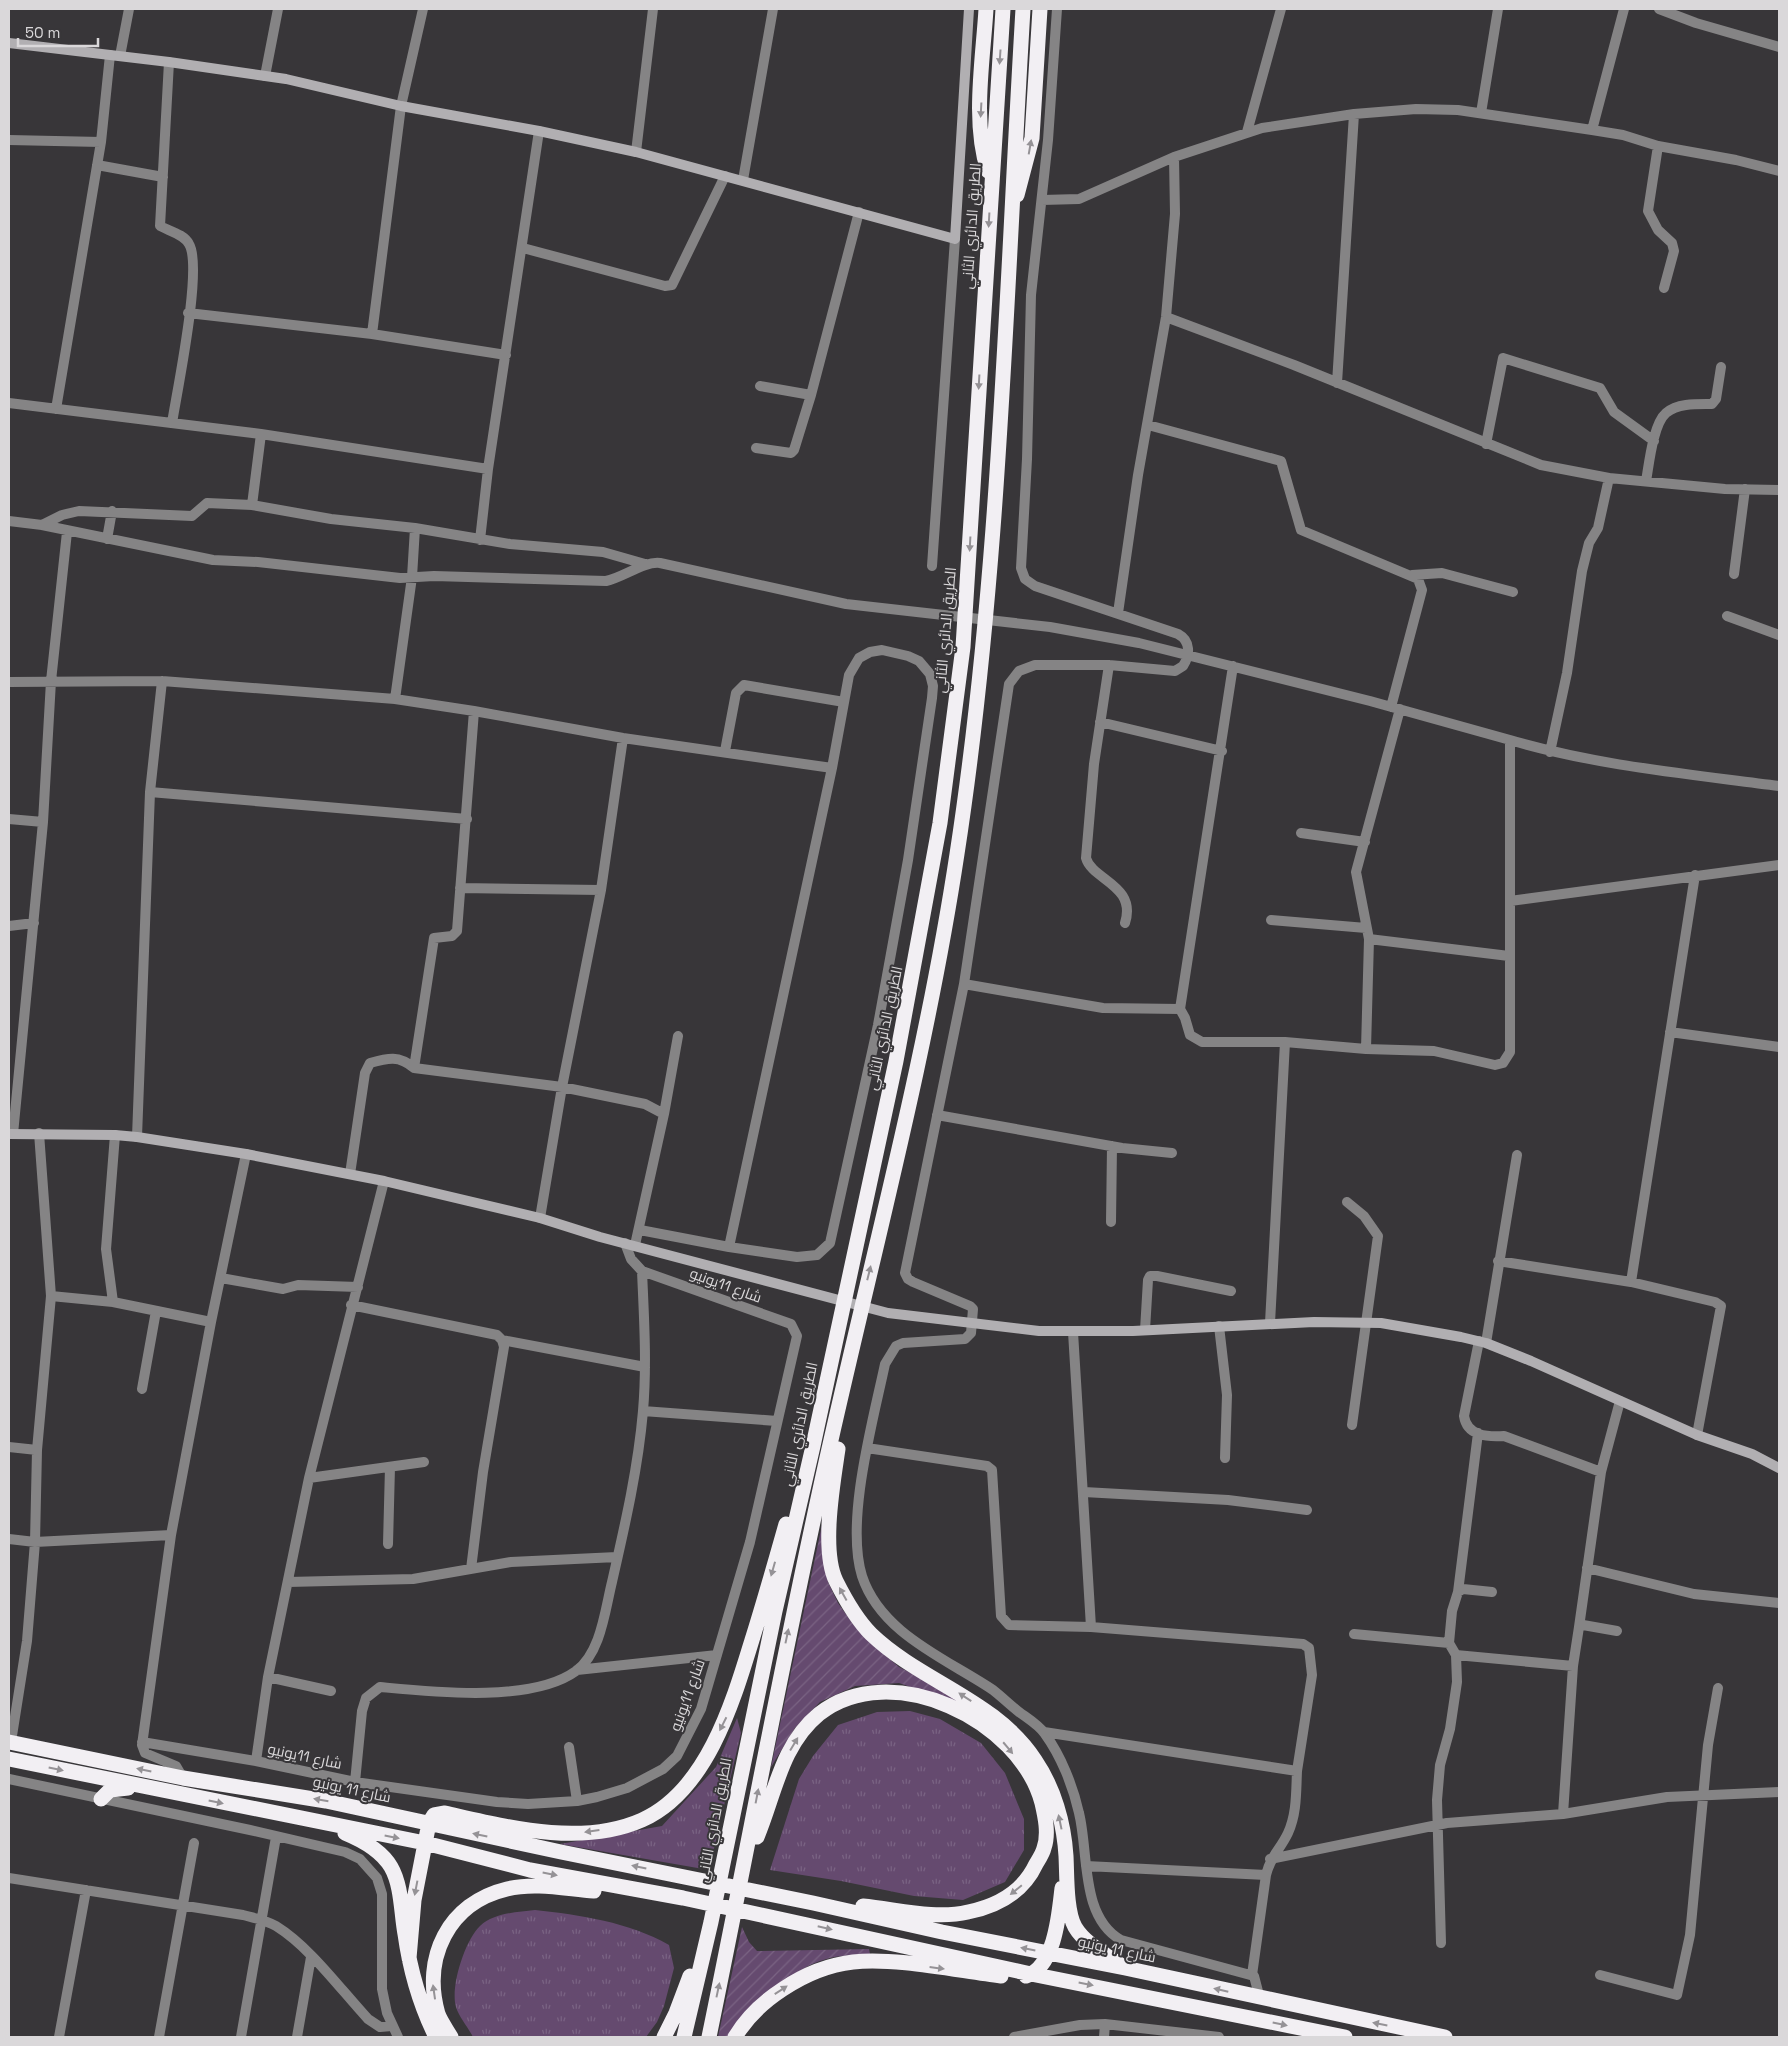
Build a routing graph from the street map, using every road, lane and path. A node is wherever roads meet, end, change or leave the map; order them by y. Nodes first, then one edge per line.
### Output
1 (129, 9) edge
2 (278, 9) edge
3 (423, 9) edge
4 (653, 9) edge
5 (774, 9) edge
6 (969, 9) edge
7 (986, 9) edge
8 (1003, 9) edge
9 (1023, 9) edge
10 (1040, 9) edge
11 (1057, 9) edge
12 (1281, 9) edge
13 (1498, 9) edge
14 (1624, 9) edge
15 (1659, 9) edge
16 (9, 43) edge
17 (1779, 47) edge
18 (115, 55) junction
19 (168, 62) junction
20 (265, 76) junction
21 (401, 106) junction
22 (1480, 113) junction
23 (1354, 114) junction
24 (1592, 130) junction
25 (540, 131) junction
26 (1247, 132) junction
27 (9, 140) edge
28 (101, 142) junction
29 (1658, 146) junction
30 (636, 152) junction
31 (1174, 157) junction
32 (97, 165) junction
33 (1779, 171) edge
34 (725, 176) junction
35 (163, 177) junction
36 (743, 180) junction
37 (992, 181) junction
38 (1042, 200) junction
39 (1011, 211) junction
40 (860, 212) junction
41 (955, 239) junction
42 (523, 248) junction
43 (1664, 288) dead end
44 (188, 313) junction
45 (1166, 317) junction
46 (372, 334) junction
47 (506, 355) junction
48 (1721, 367) dead end
49 (1337, 383) junction
50 (760, 386) dead end
51 (811, 394) junction
52 (9, 403) edge
53 (56, 408) junction
54 (172, 423) junction
55 (1148, 425) junction
56 (261, 434) junction
57 (1654, 441) junction
58 (1486, 444) junction
59 (756, 448) dead end
60 (488, 469) junction
61 (1609, 478) junction
62 (1646, 481) junction
63 (1745, 489) junction
64 (1779, 490) edge
65 (252, 505) junction
66 (112, 511) junction
67 (9, 521) edge
68 (42, 525) junction
69 (415, 528) junction
70 (67, 532) junction
71 (107, 539) junction
72 (480, 540) junction
73 (645, 564) junction
74 (932, 566) dead end
75 (1734, 574) dead end
76 (1412, 575) junction
77 (412, 577) junction
78 (1513, 592) dead end
79 (1118, 613) junction
80 (1727, 616) dead end
81 (1779, 635) edge
82 (1187, 654) junction
83 (1109, 665) junction
84 (1234, 666) junction
85 (51, 681) junction
86 (162, 681) junction
87 (9, 682) edge
88 (395, 699) junction
89 (844, 702) junction
90 (1395, 708) junction
91 (474, 711) junction
92 (1100, 722) junction
93 (623, 738) junction
94 (1510, 740) junction
95 (726, 751) junction
96 (1222, 751) junction
97 (1550, 752) junction
98 (832, 768) junction
99 (1779, 786) edge
100 (150, 792) junction
101 (9, 819) edge
102 (467, 819) junction
103 (43, 822) junction
104 (1301, 833) dead end
105 (1365, 842) junction
106 (1779, 865) edge
107 (1695, 875) junction
108 (460, 888) junction
109 (601, 890) junction
110 (1510, 900) junction
111 (1271, 920) dead end
112 (34, 923) junction
113 (1125, 923) dead end
114 (9, 926) edge
115 (1366, 928) junction
116 (1369, 939) junction
117 (1509, 956) junction
118 (964, 984) junction
119 (1180, 1009) junction
120 (1670, 1032) junction
121 (678, 1036) dead end
122 (1285, 1042) junction
123 (1779, 1048) edge
124 (1366, 1049) junction
125 (414, 1068) junction
126 (562, 1087) junction
127 (664, 1114) junction
128 (937, 1115) junction
129 (39, 1133) junction
130 (11, 1134) edge
131 (115, 1134) junction
132 (137, 1137) junction
133 (1112, 1146) junction
134 (1172, 1153) dead end
135 (246, 1154) junction
136 (1517, 1155) dead end
137 (350, 1174) junction
138 (384, 1181) junction
139 (1347, 1202) dead end
140 (540, 1218) junction
141 (1111, 1222) dead end
142 (640, 1230) junction
143 (630, 1244) junction
144 (730, 1247) junction
145 (1498, 1261) junction
146 (642, 1271) junction
147 (221, 1278) junction
148 (1631, 1282) junction
149 (358, 1287) junction
150 (1231, 1291) dead end
151 (51, 1296) junction
152 (113, 1302) junction
153 (351, 1305) junction
154 (156, 1311) junction
155 (211, 1322) junction
156 (972, 1323) junction
157 (1270, 1323) junction
158 (1365, 1323) junction
159 (1219, 1326) junction
160 (856, 1327) junction
161 (1145, 1330) junction
162 (1073, 1332) junction
163 (502, 1340) junction
164 (1482, 1342) junction
165 (645, 1367) junction
166 (142, 1388) dead end
167 (1620, 1401) junction
168 (821, 1405) junction
169 (643, 1412) junction
170 (777, 1421) junction
171 (1352, 1426) dead end
172 (1478, 1434) junction
173 (1697, 1435) junction
174 (9, 1447) edge
175 (867, 1448) junction
176 (37, 1450) junction
177 (1225, 1458) dead end
178 (424, 1462) dead end
179 (390, 1467) junction
180 (1779, 1468) edge
181 (1600, 1472) junction
182 (309, 1478) junction
183 (1084, 1492) junction
184 (1307, 1510) dead end
185 (171, 1535) junction
186 (9, 1539) edge
187 (35, 1542) junction
188 (388, 1544) dead end
189 (617, 1557) junction
190 (1586, 1568) junction
191 (471, 1569) junction
192 (288, 1582) junction
193 (1458, 1592) junction
194 (1492, 1592) dead end
195 (1779, 1603) edge
196 (1579, 1626) junction
197 (1091, 1627) junction
198 (1617, 1631) dead end
199 (1354, 1634) dead end
200 (1449, 1643) junction
201 (717, 1655) junction
202 (1456, 1656) junction
203 (1573, 1666) junction
204 (577, 1670) junction
205 (268, 1677) junction
206 (1718, 1688) dead end
207 (331, 1691) dead end
208 (1044, 1732) junction
209 (10, 1742) edge
210 (142, 1742) junction
211 (568, 1747) dead end
212 (9, 1759) edge
213 (256, 1761) junction
214 (1297, 1771) junction
215 (183, 1778) junction
216 (9, 1779) edge
217 (740, 1781) junction
218 (355, 1782) junction
219 (142, 1786) junction
220 (1779, 1792) edge
221 (1703, 1795) junction
222 (101, 1799) junction
223 (577, 1801) junction
224 (1563, 1814) junction
225 (325, 1824) junction
226 (429, 1824) junction
227 (1437, 1826) junction
228 (276, 1836) junction
229 (425, 1843) junction
230 (194, 1844) dead end
231 (1066, 1855) junction
232 (1270, 1859) junction
233 (1086, 1866) junction
234 (743, 1870) junction
235 (1266, 1875) junction
236 (9, 1878) edge
237 (86, 1890) junction
238 (638, 1891) junction
239 (813, 1903) junction
240 (182, 1905) junction
241 (263, 1921) junction
242 (1441, 1942) dead end
243 (1049, 1954) junction
244 (311, 1957) junction
245 (409, 1958) junction
246 (1125, 1968) junction
247 (1031, 1974) junction
248 (1252, 1975) junction
249 (1600, 1975) dead end
250 (1260, 1999) junction
251 (1105, 2024) junction
252 (392, 2026) junction
253 (1330, 2035) edge
254 (59, 2037) edge
255 (159, 2037) edge
256 (241, 2037) edge
257 (297, 2037) edge
258 (398, 2037) edge
259 (436, 2037) edge
260 (451, 2037) edge
261 (664, 2037) edge
262 (684, 2037) edge
263 (708, 2037) edge
264 (735, 2037) edge
265 (1014, 2037) edge
266 (1104, 2037) edge
267 (1218, 2037) edge
268 (1345, 2037) edge
269 (1445, 2037) edge

1 - 18 street
2 - 20 street
3 - 21 street
4 - 30 street
5 - 36 street
6 - 41 street
7 -> 37 highway
8 -> 37 highway, الطريق الدائري الثاني
9 - 39 highway
39 -> 10 highway
11 - 38 street
12 - 26 street
13 - 22 street
14 - 24 street
15 - 17 street
16 - 18 street
18 - 19 street
18 - 28 street
19 - 20 street
19 - 35 street
20 - 21 street
21 - 25 street
21 - 46 street
22 - 23 street
22 - 24 street
23 - 26 street
23 - 49 street
24 - 29 street
25 - 30 street
25 - 42 street
26 - 31 street
27 - 28 street
28 - 32 street
29 - 33 street
29 - 43 street
30 - 34 street
31 - 38 street
31 - 45 street
32 - 35 street
32 - 53 street
34 - 36 street
34 - 42 street
35 - 44 street
36 - 40 street
37 -> 168 highway, الطريق الدائري الثاني
38 - 79 street
160 -> 39 highway
40 - 41 street
40 - 51 street
41 - 74 street
42 - 47 street
44 - 46 street
44 - 54 street
45 - 49 street
45 - 55 street
46 - 47 street
47 - 60 street
48 - 57 street
49 - 58 street
50 - 51 street
51 - 59 street
52 - 53 street
53 - 54 street
54 - 56 street
55 - 76 street
55 - 79 street
56 - 60 street
56 - 65 street
57 - 58 street
57 - 62 street
58 - 61 street
60 - 72 street
61 - 62 street
61 - 97 street
62 - 63 street
63 - 64 street
63 - 75 street
65 - 66 street
65 - 69 street
66 - 68 street
66 - 71 street
67 - 68 street
68 - 70 street
69 - 72 street
69 - 77 street
70 - 71 street
70 - 85 street
71 - 77 street
72 - 73 street
73 - 77 street
73 - 82 street
76 - 78 street
76 - 90 street
77 - 88 street
79 - 82 street
80 - 81 street
82 - 83 street
82 - 84 street
83 - 92 street
83 - 118 street
84 - 90 street
84 - 96 street
85 - 86 street
85 - 87 street
85 - 103 street
86 - 88 street
86 - 100 street
88 - 91 street
89 - 95 street
89 - 98 street
89 - 144 street
90 - 94 street
90 - 105 street
91 - 93 street
91 - 102 street
92 - 96 street
92 - 113 street
93 - 95 street
93 - 109 street
94 - 97 street
94 - 110 street
95 - 98 street
96 - 119 street
97 - 99 street
98 - 144 street
100 - 102 street
100 - 132 street
101 - 103 street
102 - 108 street
103 - 112 street
104 - 105 street
105 - 115 street
106 - 107 street
107 - 110 street
107 - 120 street
108 - 109 street
108 - 125 street
109 - 126 street
110 - 117 street
111 - 115 street
112 - 114 street
112 - 130 street
115 - 116 street
116 - 117 street
116 - 124 street
117 - 124 street
118 - 119 street
118 - 128 street
119 - 122 street
120 - 123 street
120 - 148 street
121 - 127 street
122 - 124 street
122 - 157 street
125 - 126 street
125 - 137 street
126 - 127 street
126 - 140 street
127 - 142 street
128 - 133 street
128 - 156 street
129 - 130 street
129 - 131 street
129 - 151 street
131 - 132 street
131 - 152 street
132 - 135 street
133 - 134 street
133 - 141 street
135 - 137 street
135 - 147 street
136 - 145 street
137 - 138 street
138 - 140 street
138 - 149 street
139 - 158 street
140 - 143 street
142 - 143 street
142 - 144 street
143 - 146 street
143 - 156 street
145 - 148 street
145 - 164 street
146 - 165 street
146 - 170 street, شارع 11يونيو
147 - 149 street
147 - 155 street
148 - 173 street
149 - 153 street
150 - 161 street
151 - 152 street
151 - 176 street
152 - 154 street
153 - 163 street
153 - 182 street
154 - 155 street
154 - 166 street
155 - 185 street
156 - 162 street
156 - 175 street
157 - 158 street
157 - 159 street
158 - 164 street
158 - 171 street
159 - 161 street
159 - 177 street
231 -> 160 highway
234 -> 160 highway
161 - 162 street
162 - 183 street
163 - 165 street
163 - 191 street
164 - 167 street
164 - 172 street
165 - 169 street
167 - 173 street
167 - 181 street
168 - 217 highway, الطريق الدائري الثاني
168 -> 226 highway
169 - 170 street
169 - 189 street
170 - 201 street, شارع 11يونيو
172 - 181 street
172 - 193 street
173 - 180 street
174 - 176 street
175 - 197 street
175 - 208 street
176 - 187 street
178 - 179 street
179 - 182 street
179 - 188 street
181 - 190 street
182 - 192 street
183 - 184 street
183 - 197 street
185 - 187 street
185 - 210 street
186 - 187 street
187 - 209 street
189 - 191 street
189 - 204 street
190 - 195 street
190 - 196 street
191 - 192 street
192 - 205 street
193 - 194 street
193 - 200 street
196 - 198 street
196 - 203 street
197 - 214 street
199 - 200 street
200 - 202 street
201 - 204 street
201 - 223 street, شارع 11يونيو
202 - 203 street
202 - 227 street
203 - 224 street
204 - 218 street
205 - 207 street
205 - 213 street
206 - 221 street
208 - 214 street
208 - 233 street
215 -> 209 highway, شارع 11 يونيو
210 - 213 street, شارع 11يونيو
210 - 215 street
211 - 223 street
212 -> 219 highway
213 - 218 street, شارع 11يونيو
214 - 232 street
226 -> 215 highway, شارع 11 يونيو
216 - 222 street
217 - 261 highway
217 - 262 highway, الطريق الدائري الثاني
218 - 223 street, شارع 11يونيو
219 - 222 highway
219 -> 225 highway
220 - 221 street
221 - 224 street
221 - 249 street
222 - 228 street
224 - 227 street
225 -> 229 highway
225 - 245 highway
226 - 229 highway
239 -> 226 highway, شارع 11 يونيو
227 - 232 street
227 - 242 street
228 - 241 street
228 - 252 street
229 -> 238 highway
229 -> 245 highway
230 - 240 street
231 - 243 highway
231 - 246 highway
232 - 235 street
233 - 235 street
233 - 248 street
234 -> 239 highway
263 -> 234 highway
235 - 248 street
236 - 237 street
237 - 240 street
237 - 254 street
238 -> 247 highway
260 -> 238 highway
243 -> 239 highway, شارع 11 يونيو
240 - 241 street
240 - 255 street
241 - 244 street
241 - 256 street
243 - 246 highway, شارع 11 يونيو
243 - 247 highway
244 - 252 street
244 - 257 street
245 - 259 highway
250 -> 246 highway, شارع 11 يونيو
247 -> 253 highway
264 -> 247 highway
248 - 250 street
269 -> 250 highway, شارع 11 يونيو
251 - 265 street
251 - 266 street
251 - 267 street
252 - 258 street
253 - 268 highway

